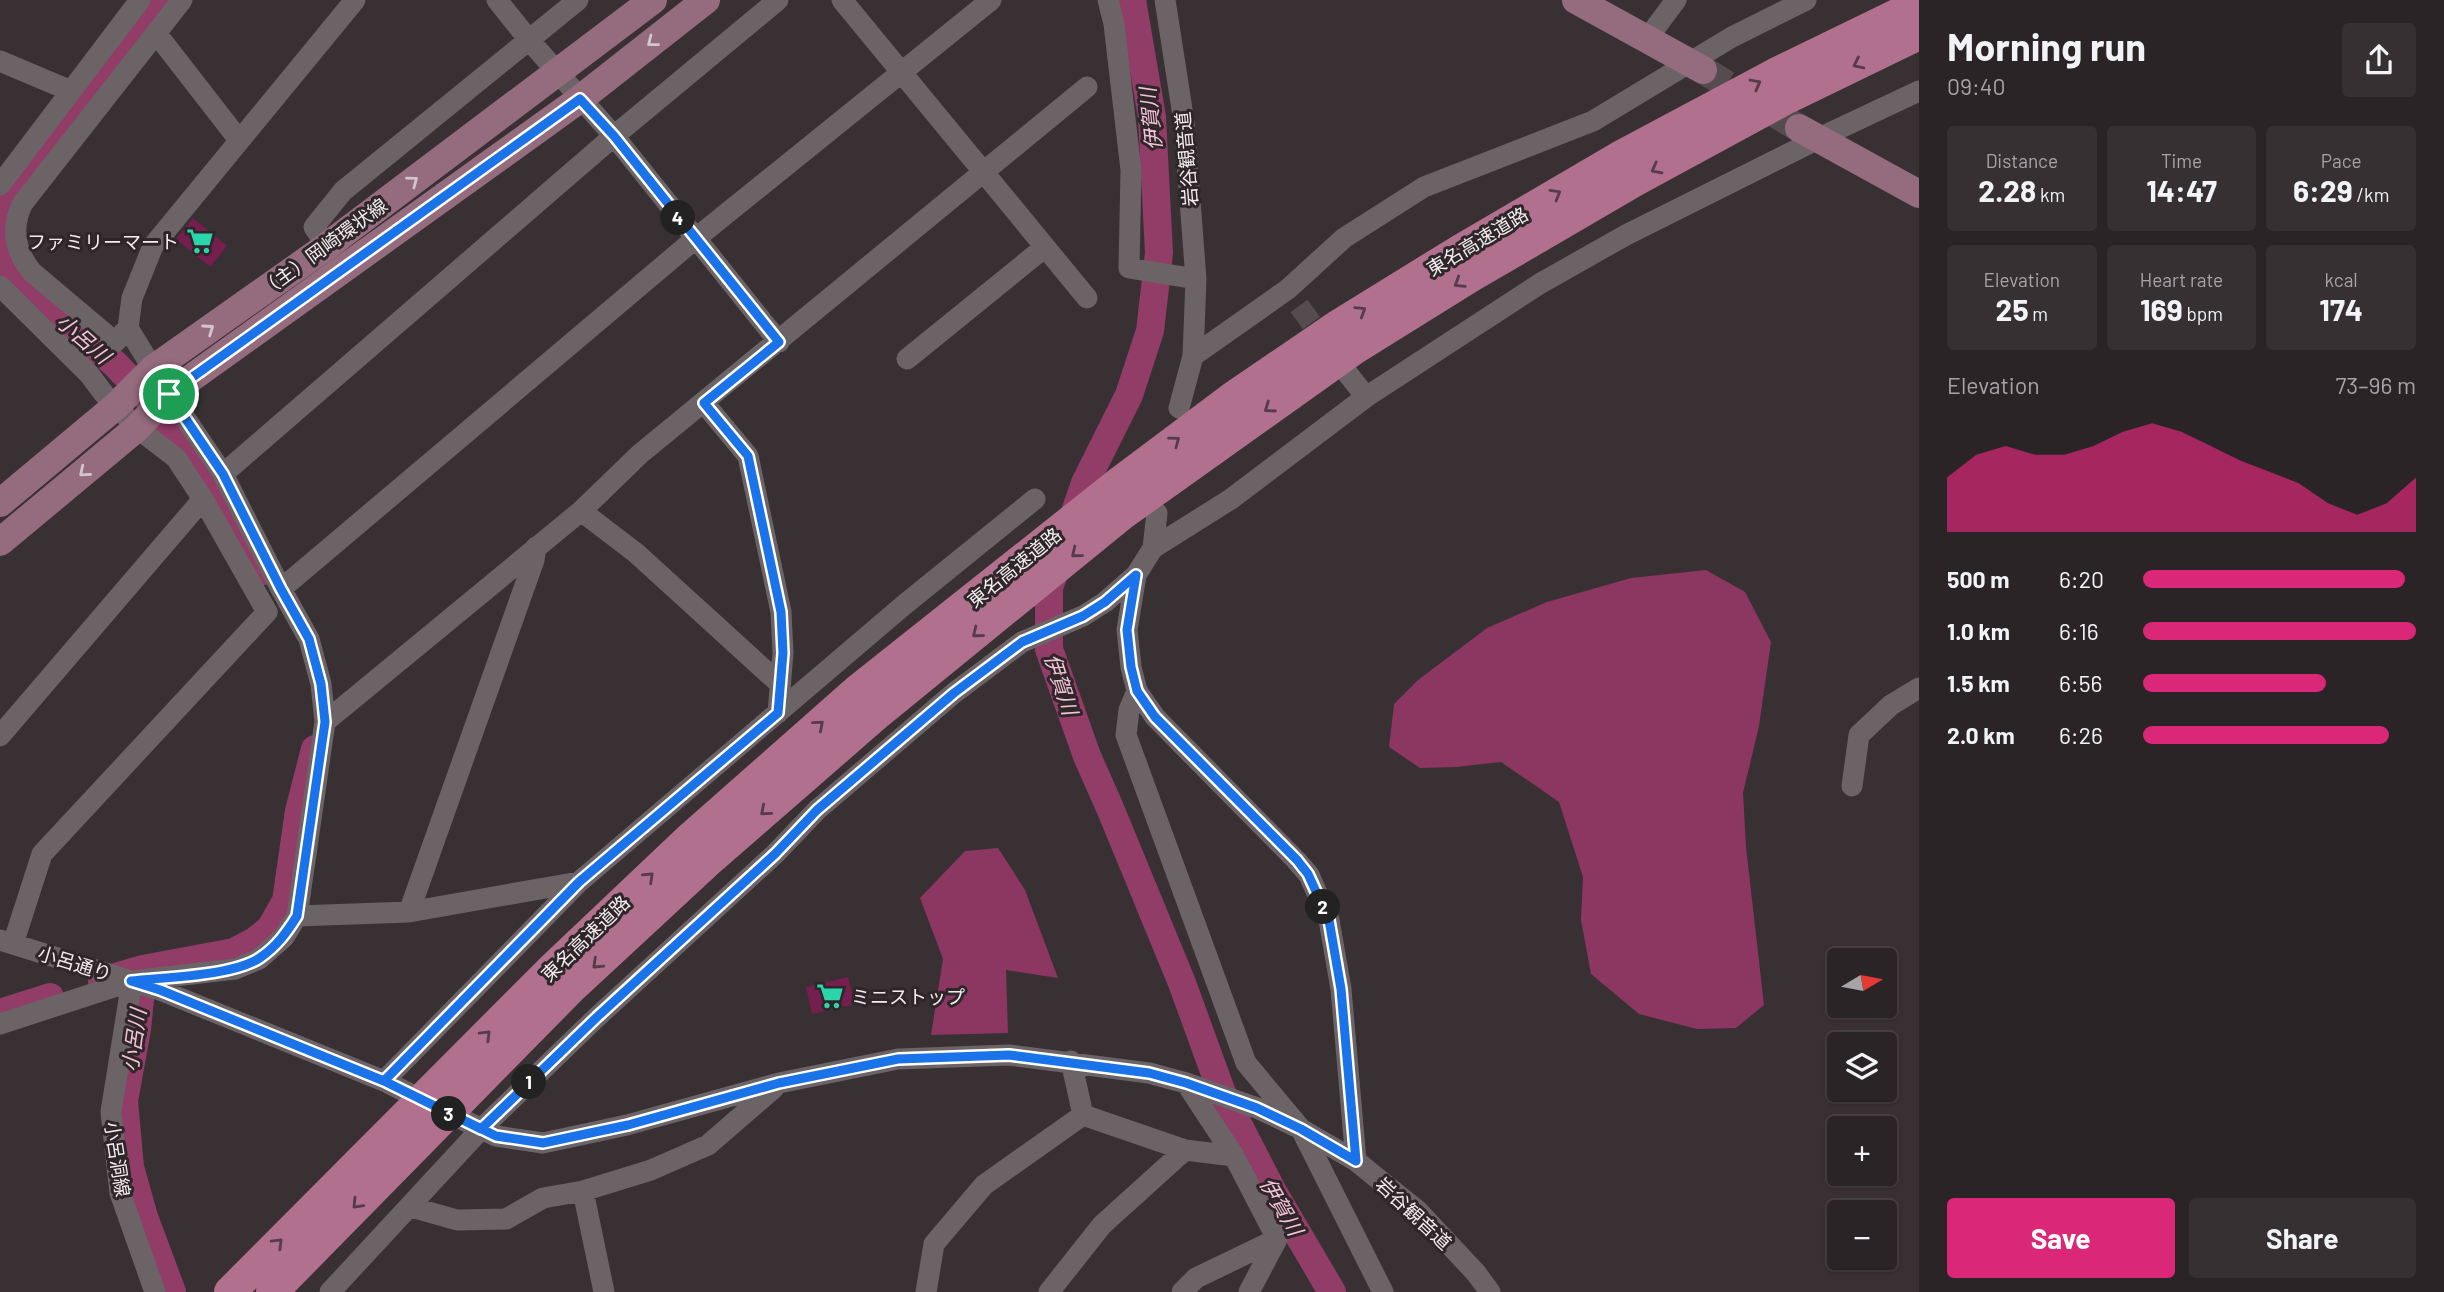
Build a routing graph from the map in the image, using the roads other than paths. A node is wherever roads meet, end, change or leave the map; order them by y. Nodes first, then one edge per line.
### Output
1 (140, 0) edge
2 (182, 0) edge
3 (355, 0) edge
4 (497, 0) edge
5 (578, 0) edge
6 (653, 0) edge
7 (706, 0) edge
8 (778, 0) edge
9 (842, 0) edge
10 (990, 0) edge
11 (1108, 0) edge
12 (1165, 0) edge
13 (1576, 0) edge
14 (1676, 0) edge
15 (1806, 0) edge
16 (1919, 4) edge
17 (156, 33) junction
18 (1919, 34) edge
19 (1647, 39) junction
20 (529, 40) junction
21 (0, 61) edge
22 (1697, 66) junction
23 (901, 72) junction
24 (558, 73) junction
25 (1087, 87) dead end
26 (71, 91) junction
27 (1919, 91) edge
28 (580, 99) junction
29 (1809, 134) junction
30 (614, 136) junction
31 (239, 140) junction
32 (984, 173) junction
33 (0, 185) edge
34 (1919, 194) edge
35 (695, 239) junction
36 (327, 246) junction
37 (1045, 247) junction
38 (1185, 278) junction
39 (0, 286) edge
40 (1087, 298) dead end
41 (128, 328) junction
42 (779, 342) junction
43 (1193, 356) junction
44 (907, 359) dead end
45 (153, 369) junction
46 (1348, 374) dead end
47 (169, 394) junction
48 (1366, 397) junction
49 (704, 403) junction
50 (116, 406) junction
51 (1179, 408) dead end
52 (137, 428) junction
53 (223, 474) junction
54 (203, 499) junction
55 (1035, 499) dead end
56 (0, 503) edge
57 (581, 511) junction
58 (1157, 513) dead end
59 (0, 542) edge
60 (536, 547) junction
61 (1153, 548) junction
62 (1136, 575) junction
63 (281, 589) junction
64 (780, 684) junction
65 (1919, 688) edge
66 (1137, 691) junction
67 (778, 713) junction
68 (325, 722) junction
69 (0, 736) edge
70 (1852, 786) dead end
71 (579, 882) junction
72 (409, 912) junction
73 (297, 916) junction
74 (6, 942) edge
75 (131, 981) junction
76 (0, 1024) edge
77 (1071, 1061) junction
78 (384, 1081) junction
79 (779, 1083) junction
80 (1192, 1085) junction
81 (449, 1091) junction
82 (1083, 1115) junction
83 (481, 1129) junction
84 (1301, 1129) junction
85 (393, 1148) junction
86 (1185, 1150) junction
87 (1234, 1156) junction
88 (1356, 1161) junction
89 (583, 1191) junction
90 (411, 1207) junction
91 (1277, 1239) junction
92 (155, 1292) edge
93 (230, 1292) edge
94 (272, 1292) edge
95 (330, 1292) edge
96 (604, 1292) edge
97 (926, 1292) edge
98 (1049, 1292) edge
99 (1182, 1292) edge
100 (1249, 1292) edge
101 (1383, 1292) edge
102 (1490, 1292) edge

1 - 26 street
2 - 17 street
3 - 31 street
4 - 20 street
5 - 20 street
6 - 24 main road, （主）岡崎環状線
7 -> 28 main road, （主）岡崎環状線
8 - 30 street
9 - 23 street
10 - 23 street
11 - 38 street
12 - 38 street, 岩谷観音道
13 - 19 main road
14 - 19 street
15 - 22 street
81 -> 16 highway, 東名高速道路
17 - 31 street
17 - 41 street
18 -> 81 highway, 東名高速道路
19 - 22 main road
20 - 24 street
20 - 36 street
21 - 26 street
22 - 43 street
23 - 32 street
23 - 35 street
24 - 28 street
36 -> 24 main road, （主）岡崎環状線
25 - 32 street
26 - 33 street
27 - 29 street
28 - 30 street
28 - 47 main road, （主）岡崎環状線
29 - 34 main road
29 - 48 street
30 - 35 street
30 - 53 street
31 - 41 street
32 - 37 street
32 - 42 street
35 - 42 street
35 - 63 street
45 -> 36 main road, （主）岡崎環状線
37 - 40 street
37 - 44 street
38 - 43 street, 岩谷観音道
39 - 50 street
41 - 45 street
42 - 49 street
43 - 51 street, 岩谷観音道
45 - 50 main road, （主）岡崎環状線
46 - 48 street
47 - 52 main road, （主）岡崎環状線
47 - 53 street
48 - 61 street
49 - 57 street
49 - 64 street
50 - 52 street
50 - 56 main road, （主）岡崎環状線
52 - 54 street
52 -> 59 main road, （主）岡崎環状線
53 - 63 street
54 - 69 street
54 - 74 street
55 - 67 street
57 - 60 street
57 - 64 street
58 - 61 street
60 - 68 street
60 - 72 street
61 - 62 street
62 - 66 street
62 - 83 street
63 - 68 street
64 - 67 street
65 - 70 street
66 - 84 street
66 - 88 street
67 - 71 street
68 - 73 street
71 - 72 street
71 - 78 street
72 - 73 street
73 - 75 street
74 - 75 street, 小呂通り
75 - 76 street
75 - 78 street, 小呂通り
75 - 92 street, 小呂洞線
77 - 79 street, 岩谷観音道
77 - 80 street, 岩谷観音道
77 - 82 street
78 - 83 street, 小呂通り
79 - 83 street, 小呂通り
79 - 89 street
80 - 84 street, 岩谷観音道
80 - 87 street
81 - 85 highway, 東名高速道路
82 - 86 street
82 - 97 street
83 - 90 street
84 - 88 street, 岩谷観音道
84 - 101 street
93 -> 85 highway, 東名高速道路
85 -> 94 highway, 東名高速道路
86 - 87 street
86 - 98 street
87 - 91 street
88 - 102 street, 岩谷観音道
89 - 90 street
89 - 96 street
90 - 95 street
91 - 99 street
91 - 100 street

